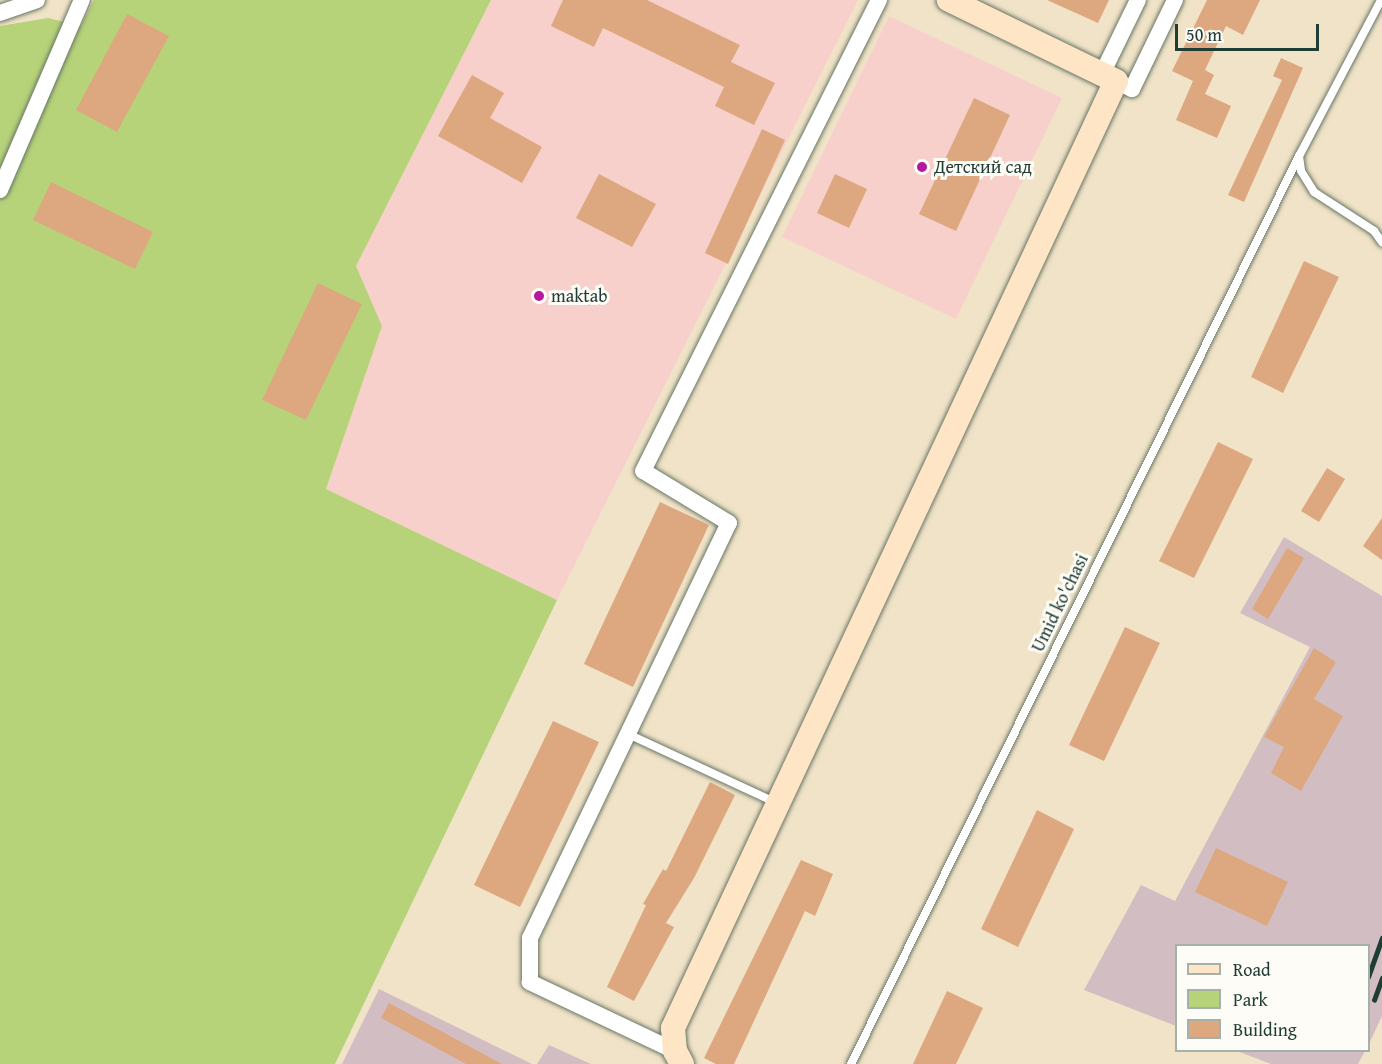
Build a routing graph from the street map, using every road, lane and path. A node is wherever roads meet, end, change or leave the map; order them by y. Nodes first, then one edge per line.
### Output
1 (37, 0) edge
2 (82, 0) edge
3 (879, 0) edge
4 (949, 0) edge
5 (1138, 0) edge
6 (1175, 0) edge
7 (1381, 0) edge
8 (0, 13) edge
9 (1109, 77) junction
10 (1299, 156) junction
11 (0, 190) edge
12 (1382, 242) edge
13 (626, 732) junction
14 (778, 804) junction
15 (678, 1058) edge
16 (851, 1064) edge

1 - 8 street
2 - 11 street
3 - 13 street
4 - 9 street
5 - 9 street
6 - 9 street
7 - 10 lane, Umid ko'chasi
9 - 14 street
10 - 12 lane
10 - 16 lane, Umid ko'chasi
13 - 14 lane
13 - 15 street
14 - 15 street

